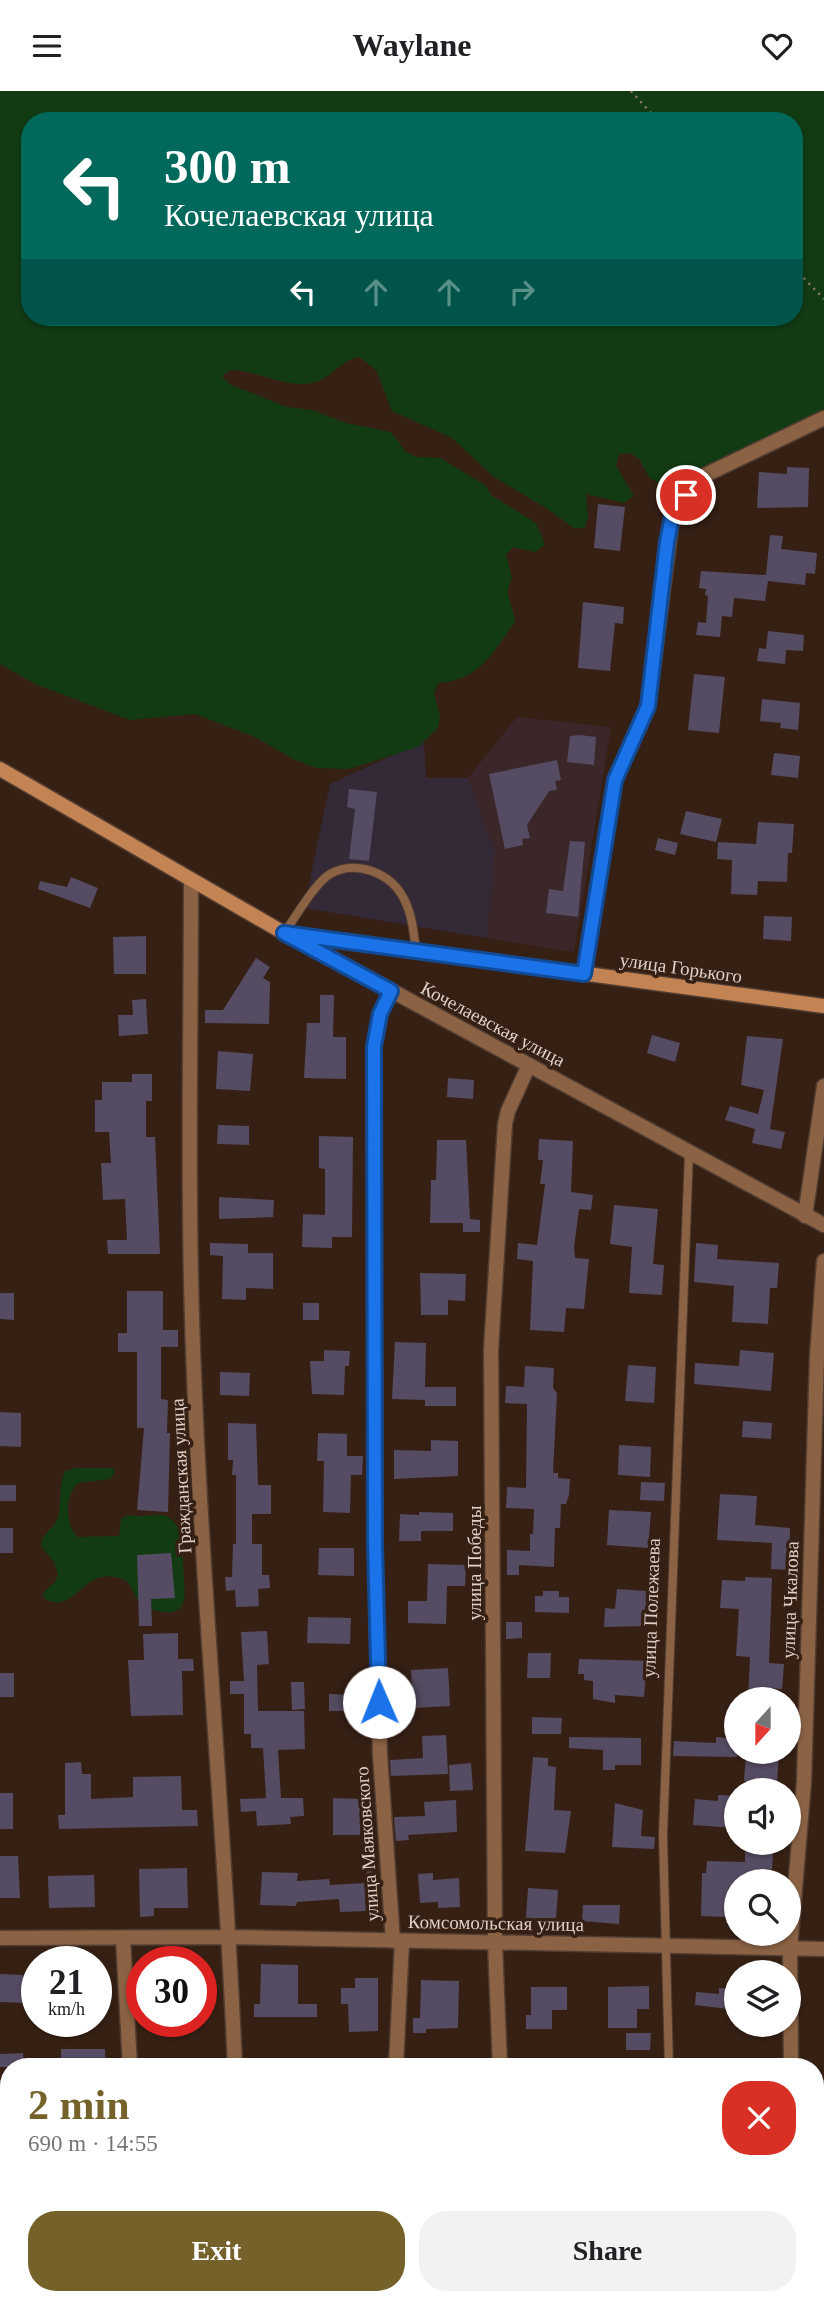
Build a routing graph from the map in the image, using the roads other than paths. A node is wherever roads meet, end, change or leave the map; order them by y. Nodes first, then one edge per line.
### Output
1 (824, 418) edge
2 (0, 769) edge
3 (191, 881) junction
4 (284, 933) junction
5 (416, 951) junction
6 (584, 974) junction
7 (391, 991) junction
8 (824, 1006) edge
9 (529, 1065) junction
10 (824, 1086) edge
11 (689, 1152) junction
12 (805, 1216) junction
13 (824, 1225) edge
14 (824, 1261) edge
15 (230, 1937) junction
16 (0, 1938) edge
17 (123, 1938) junction
18 (397, 1941) junction
19 (495, 1943) junction
20 (664, 1945) junction
21 (790, 1948) junction
22 (824, 1949) edge
23 (130, 2058) edge
24 (235, 2058) edge
25 (396, 2058) edge
26 (500, 2058) edge
27 (669, 2058) edge
28 (791, 2058) edge

1 - 6 street
2 - 3 main road, Кочелаевская улица
3 - 4 main road, Кочелаевская улица
3 - 15 street, Гражданская улица
4 - 5 main road, улица Горького
4 - 5 lane
4 - 7 street, Кочелаевская улица
5 - 6 main road, улица Горького
6 - 8 main road, улица Горького
7 - 9 street, Кочелаевская улица
7 - 18 street, улица Маяковского
9 - 11 street, Кочелаевская улица
9 - 19 street, улица Победы
10 - 12 street
11 - 12 street, Кочелаевская улица
11 - 20 lane, улица Полежаева
12 - 13 street, Кочелаевская улица
14 - 21 street, улица Чкалова
15 - 17 street, Комсомольская улица
15 - 18 street, Комсомольская улица
15 - 24 street, Гражданская улица
16 - 17 street, Комсомольская улица
17 - 23 street
18 - 19 street, Комсомольская улица
18 - 25 street, улица Маяковского
19 - 20 street, Комсомольская улица
19 - 26 street, улица Победы
20 - 21 street, Комсомольская улица
20 - 27 lane, улица Полежаева
21 - 22 street, Комсомольская улица
21 - 28 street, улица Чкалова

